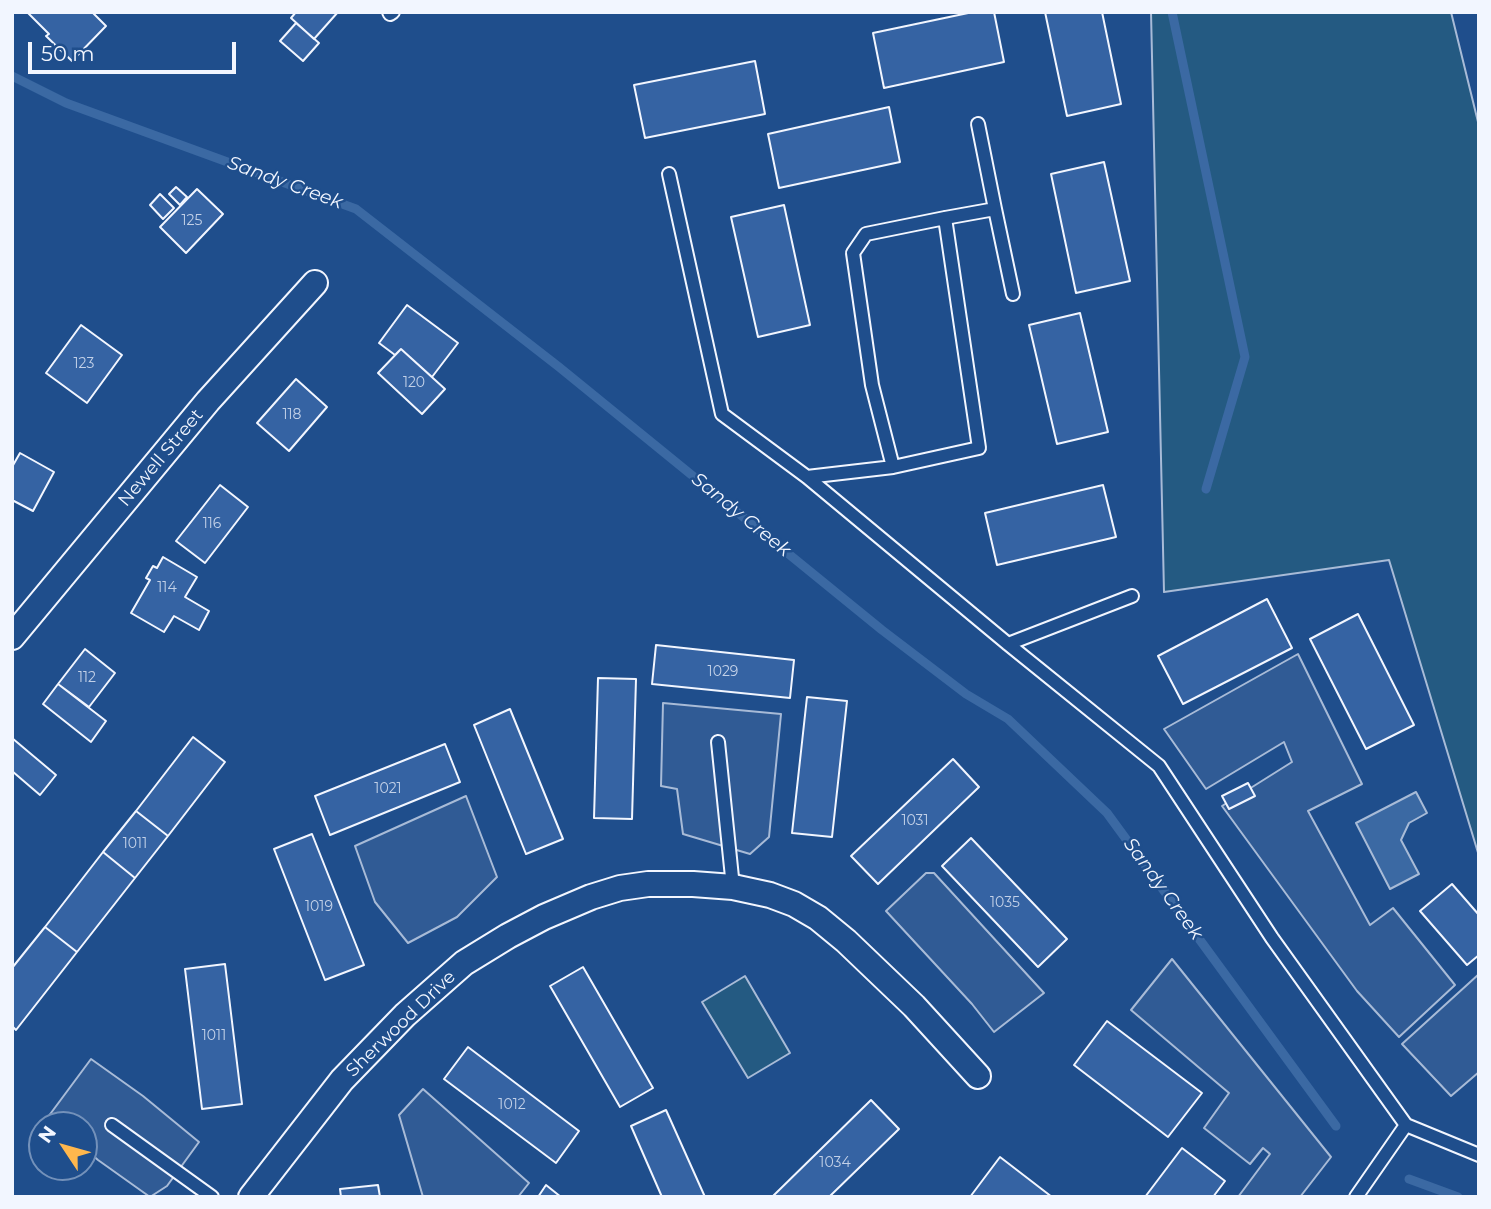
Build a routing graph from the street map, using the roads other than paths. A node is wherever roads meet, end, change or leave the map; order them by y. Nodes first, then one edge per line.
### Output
1 (978, 124) dead end
2 (669, 174) dead end
3 (995, 209) junction
4 (945, 218) junction
5 (315, 283) dead end
6 (1013, 294) dead end
7 (892, 467) junction
8 (807, 477) junction
9 (1132, 596) dead end
10 (12, 637) edge
11 (1008, 644) junction
12 (718, 742) dead end
13 (733, 887) junction
14 (978, 1076) dead end
15 (112, 1125) dead end
16 (1406, 1125) junction
17 (1479, 1155) edge
18 (212, 1197) edge
19 (251, 1197) edge
20 (1356, 1197) edge

1 - 3 lane
2 - 8 lane
3 - 4 lane
3 - 6 lane
4 - 7 lane
4 - 7 lane
5 - 10 street, Newell Street
7 - 8 lane
8 - 11 lane
9 - 11 lane
11 - 16 lane
12 - 13 lane
13 - 14 street, Sherwood Drive
13 - 19 street, Sherwood Drive
15 - 18 lane
16 - 17 lane
16 - 20 lane

